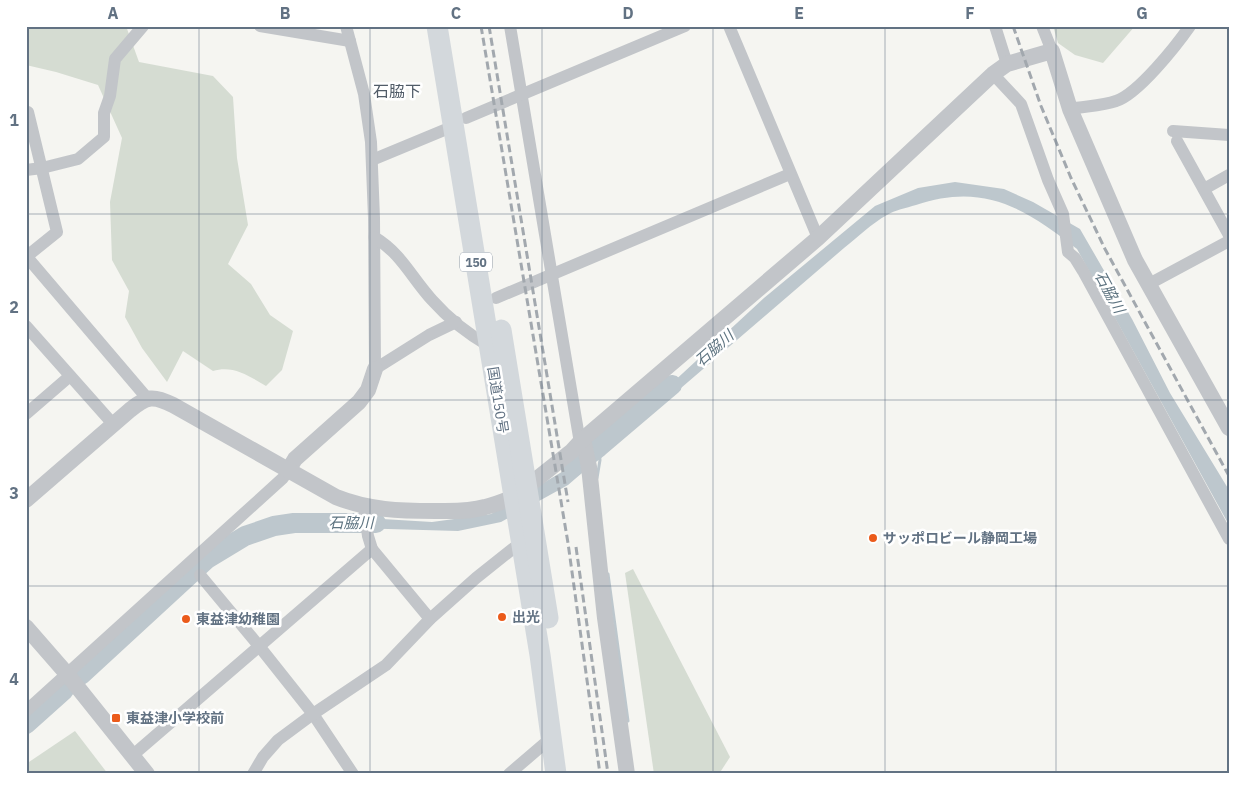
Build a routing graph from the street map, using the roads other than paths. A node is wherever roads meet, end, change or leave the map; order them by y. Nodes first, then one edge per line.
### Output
1 (143, 26) edge
2 (260, 26) edge
3 (346, 26) edge
4 (437, 26) edge
5 (450, 26) edge
6 (510, 26) edge
7 (685, 26) edge
8 (729, 26) edge
9 (995, 26) edge
10 (1042, 26) edge
11 (1190, 26) edge
12 (350, 41) junction
13 (1052, 52) junction
14 (1007, 64) junction
15 (993, 74) junction
16 (522, 95) junction
17 (1070, 108) junction
18 (28, 112) dead end
19 (460, 122) junction
20 (1229, 135) edge
21 (372, 160) junction
22 (42, 168) junction
23 (26, 170) edge
24 (790, 174) junction
25 (1229, 175) edge
26 (1204, 189) junction
27 (1229, 235) edge
28 (374, 237) junction
29 (818, 238) junction
30 (1229, 240) edge
31 (26, 257) edge
32 (551, 275) junction
33 (1149, 284) junction
34 (496, 298) junction
35 (456, 322) junction
36 (28, 331) edge
37 (489, 346) junction
38 (376, 369) junction
39 (70, 376) junction
40 (147, 398) junction
41 (26, 414) edge
42 (113, 424) junction
43 (1229, 428) edge
44 (581, 441) junction
45 (289, 470) junction
46 (522, 499) junction
47 (26, 500) edge
48 (364, 506) junction
49 (1229, 539) edge
50 (520, 543) junction
51 (372, 549) junction
52 (200, 575) dead end
53 (430, 619) junction
54 (26, 627) edge
55 (259, 646) junction
56 (67, 674) junction
57 (26, 711) edge
58 (313, 714) junction
59 (551, 738) junction
60 (133, 755) junction
61 (147, 774) edge
62 (253, 774) edge
63 (353, 774) edge
64 (509, 774) edge
65 (556, 774) edge
66 (568, 774) edge
67 (627, 774) edge

1 - 22 street
2 - 12 street
3 - 12 street
4 - 19 highway, 国道150号 / 150
5 - 19 highway, 国道150号 / 150
6 - 16 street
7 - 16 street
8 - 24 street
9 - 14 street
10 - 13 street
11 - 17 street
12 - 21 street
13 - 14 street
13 - 17 street
14 - 15 street
15 - 29 street
15 - 49 street
16 - 19 street
16 - 32 street
17 - 33 street
18 - 22 street
19 - 21 street
19 - 34 highway, 国道150号 / 150
19 - 37 highway, 国道150号 / 150
20 - 26 street
21 - 28 street
22 - 23 street
22 - 31 street
24 - 29 street
24 - 32 street
25 - 26 street
26 - 27 street
28 - 35 street
28 - 38 street
29 - 44 street
30 - 33 street
31 - 40 street
32 - 34 street
32 - 44 street
33 - 43 street
34 - 46 highway, 国道150号 / 150
35 - 37 street
35 - 38 street
36 - 39 street
37 - 46 highway, 国道150号 / 150
38 - 45 street
39 - 41 street
39 - 42 street
40 - 42 street
40 - 45 street
42 - 47 street
44 - 46 street
44 - 67 street
45 - 48 street
45 - 56 street
46 - 48 street
46 - 50 highway, 国道150号 / 150
46 - 66 highway, 国道150号 / 150
48 - 51 street
50 - 53 street
50 - 59 highway, 国道150号 / 150
51 - 53 street
51 - 55 street
52 - 55 street
53 - 58 street
54 - 56 street
55 - 58 street
55 - 60 street
56 - 57 street
56 - 60 street
58 - 62 street
58 - 63 street
59 - 64 street
59 - 65 highway, 国道150号 / 150
60 - 61 street

